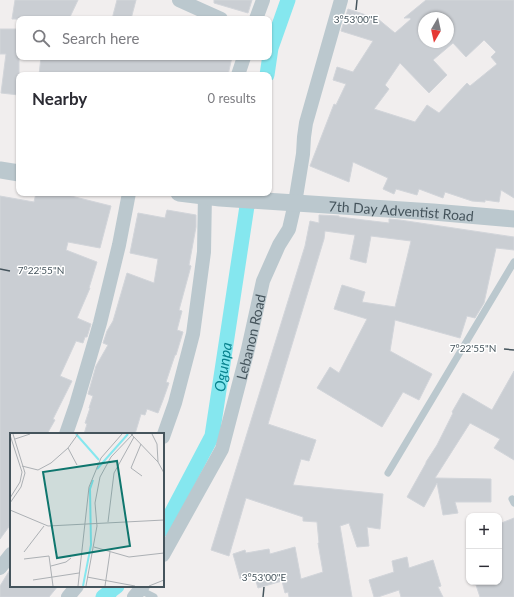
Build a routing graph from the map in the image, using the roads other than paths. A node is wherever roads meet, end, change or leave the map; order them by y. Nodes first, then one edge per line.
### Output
1 (179, 0) edge
2 (263, 0) edge
3 (342, 0) edge
4 (214, 16) edge
5 (257, 16) edge
6 (243, 60) edge
7 (239, 72) edge
8 (0, 170) edge
9 (16, 172) edge
10 (127, 196) edge
11 (210, 196) edge
12 (292, 203) junction
13 (514, 219) edge
14 (514, 262) edge
15 (66, 433) edge
16 (164, 434) edge
17 (388, 473) dead end
18 (164, 554) edge
19 (10, 555) edge
20 (0, 568) edge
21 (77, 587) edge
22 (139, 591) edge
23 (68, 597) edge
24 (154, 597) edge

1 - 4 street
2 - 5 street
3 - 12 street, Lebanon Road
6 - 7 street
8 - 9 street
10 - 15 street
11 - 12 street, 7th Day Adventist Road
11 - 16 street
12 - 13 street, 7th Day Adventist Road
12 - 18 street, Lebanon Road
14 - 17 lane
19 - 20 street
21 - 23 street
22 - 24 lane

